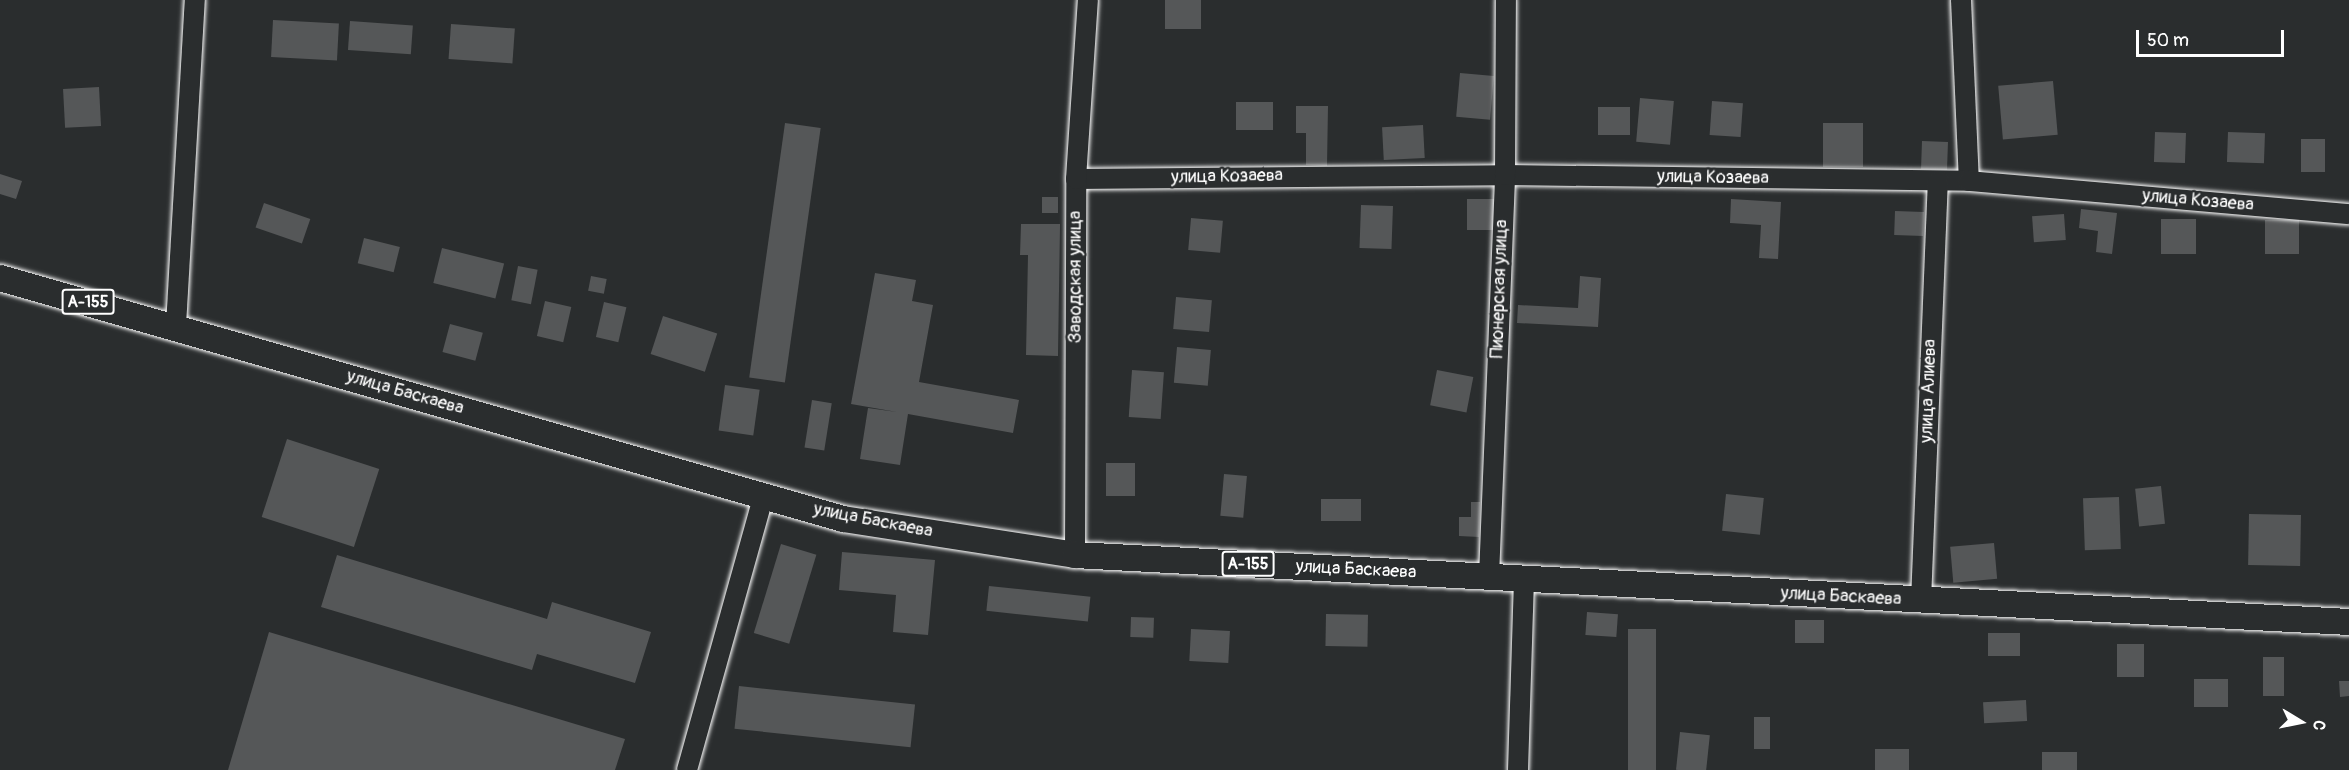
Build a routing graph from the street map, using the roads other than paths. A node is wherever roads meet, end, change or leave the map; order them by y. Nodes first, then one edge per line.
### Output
1 (195, 0) edge
2 (1088, 0) edge
3 (1506, 0) edge
4 (1961, 0) edge
5 (1505, 175) junction
6 (1076, 179) junction
7 (1938, 181) junction
8 (1969, 181) junction
9 (2349, 214) edge
10 (0, 278) edge
11 (176, 326) junction
12 (763, 497) junction
13 (1075, 555) junction
14 (1489, 577) junction
15 (1524, 579) junction
16 (1921, 601) junction
17 (2349, 622) edge
18 (687, 770) edge
19 (1518, 770) edge

1 - 11 street
2 - 6 street, Заводская улица
3 - 5 street, Пионерская улица
4 - 8 street
5 - 6 street, улица Козаева
5 - 7 street, улица Козаева
5 - 14 street, Пионерская улица
6 - 13 street, Заводская улица
7 - 8 street, улица Козаева
7 - 16 street, улица Алиева
8 - 9 street, улица Козаева
10 - 11 main road, А-155
11 - 12 main road, улица Баскаева / А-155
12 - 13 main road, улица Баскаева / А-155
12 - 18 street
13 - 14 main road, улица Баскаева / А-155
14 - 15 main road, улица Баскаева / А-155
15 - 16 main road, улица Баскаева / А-155
15 - 19 street
16 - 17 main road, улица Баскаева / А-155

